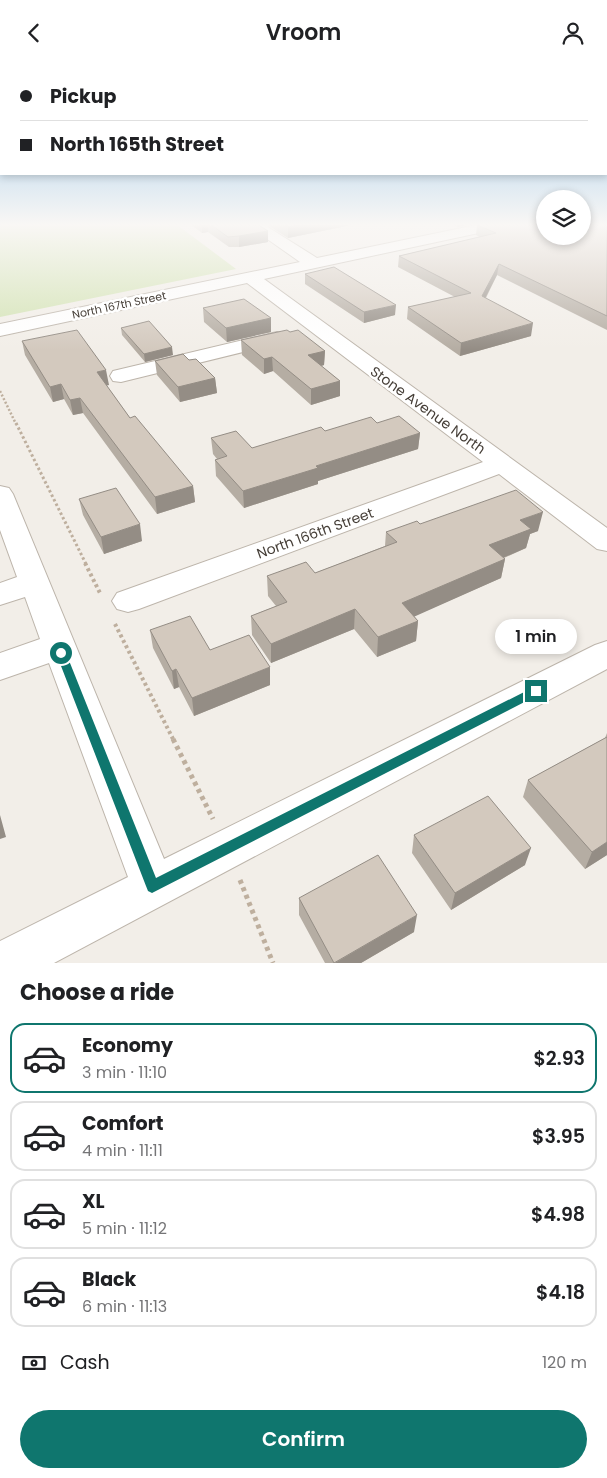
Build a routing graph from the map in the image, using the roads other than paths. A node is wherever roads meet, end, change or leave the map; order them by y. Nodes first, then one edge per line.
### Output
1 (300, 266) edge
2 (250, 277) junction
3 (318, 328) junction
4 (0, 330) edge
5 (120, 376) dead end
6 (502, 464) junction
7 (0, 494) edge
8 (607, 542) edge
9 (34, 583) junction
10 (0, 594) edge
11 (128, 601) dead end
12 (58, 645) junction
13 (607, 654) edge
14 (0, 667) edge
15 (152, 886) junction
16 (6, 963) edge

1 - 2 street, North 167th Street
2 - 3 street, Stone Avenue North
2 - 4 street, North 167th Street
3 - 5 street
3 - 6 street, Stone Avenue North
6 - 8 street, Stone Avenue North
6 - 11 street, North 166th Street
7 - 9 street
9 - 10 street
9 - 12 street
12 - 14 street
12 - 15 street
13 - 15 street
15 - 16 street

